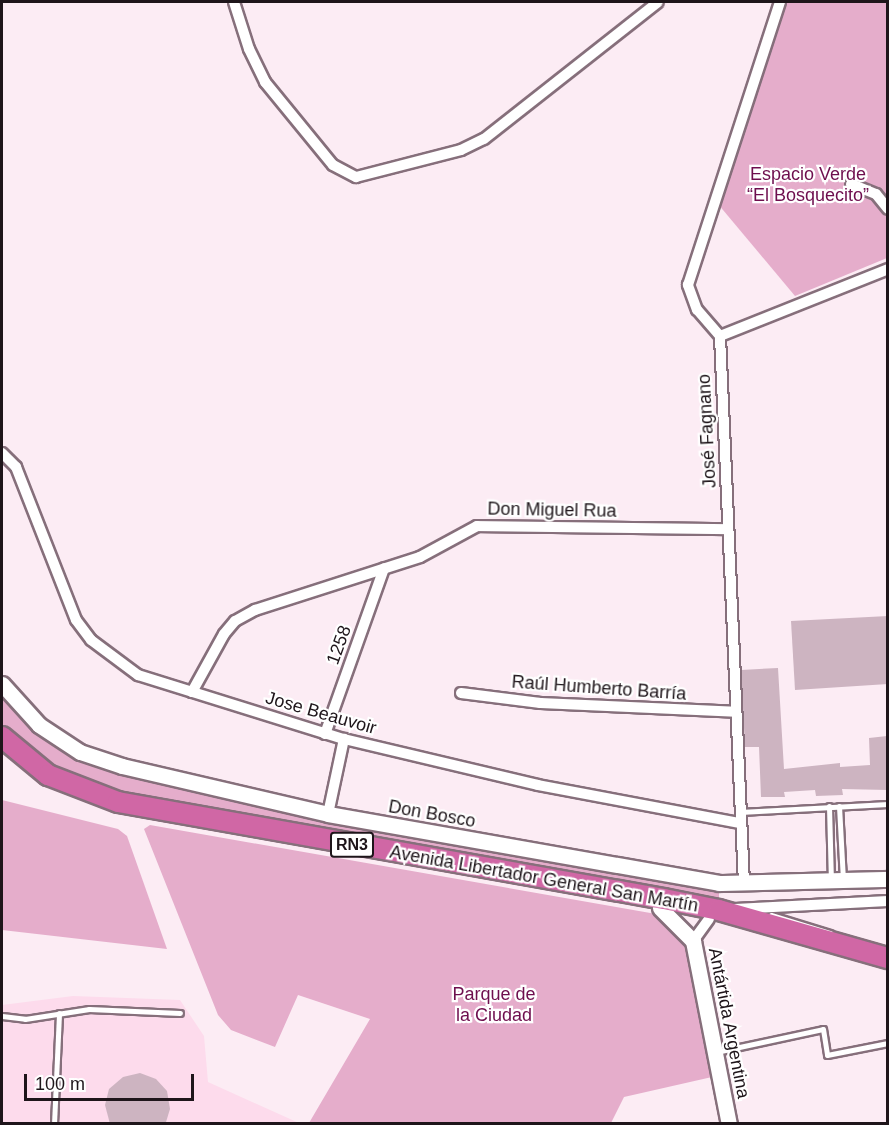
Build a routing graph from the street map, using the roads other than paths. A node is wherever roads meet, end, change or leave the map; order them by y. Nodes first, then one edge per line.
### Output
1 (234, 2) edge
2 (658, 2) edge
3 (780, 2) edge
4 (851, 184) dead end
5 (888, 209) edge
6 (888, 269) edge
7 (720, 336) junction
8 (2, 453) edge
9 (728, 529) junction
10 (384, 568) junction
11 (2, 684) edge
12 (192, 692) junction
13 (462, 693) dead end
14 (736, 712) junction
15 (325, 734) junction
16 (2, 737) edge
17 (344, 739) junction
18 (2, 751) edge
19 (888, 804) edge
20 (840, 806) junction
21 (829, 807) junction
22 (328, 814) junction
23 (740, 817) junction
24 (888, 879) edge
25 (837, 881) junction
26 (744, 884) junction
27 (888, 901) edge
28 (660, 908) junction
29 (714, 915) junction
30 (693, 941) junction
31 (888, 958) edge
32 (888, 968) edge
33 (59, 1013) junction
34 (180, 1013) dead end
35 (2, 1016) edge
36 (888, 1043) edge
37 (715, 1052) junction
38 (54, 1124) edge
39 (729, 1124) edge

1 - 2 street
3 - 7 street
4 - 5 street
6 - 7 street
7 - 9 street, José Fagnano
8 - 12 street, Jose Beauvoir
9 - 10 street, Don Miguel Rua
9 - 14 street, José Fagnano
10 - 12 street, Don Miguel Rua
10 - 15 street, 1258
11 - 22 main road, Don Bosco
12 - 15 street, Jose Beauvoir
13 - 14 street, Raúl Humberto Barría
14 - 23 street, José Fagnano
15 - 17 street, Jose Beauvoir
16 - 29 highway, Avenida Libertador General San Martín / RN3
17 - 22 street
17 - 23 street, Jose Beauvoir
18 - 28 highway, Avenida Libertador General San Martín / RN3
19 - 20 lane
20 - 21 lane
20 - 25 lane
21 - 23 lane
21 - 25 lane
22 - 26 main road, Don Bosco
23 - 26 street, José Fagnano
24 - 25 main road, Don Bosco
25 - 26 main road, Don Bosco
27 - 29 street
28 - 29 highway, Avenida Libertador General San Martín / RN3
28 - 30 main road, Antártida Argentina
29 - 30 street
29 - 31 highway, Avenida Libertador General San Martín / RN3
29 - 32 highway, Avenida Libertador General San Martín / RN3
30 - 37 main road, Antártida Argentina
33 - 34 lane
33 - 35 lane
33 - 38 lane
36 - 37 lane
37 - 39 main road, Antártida Argentina

